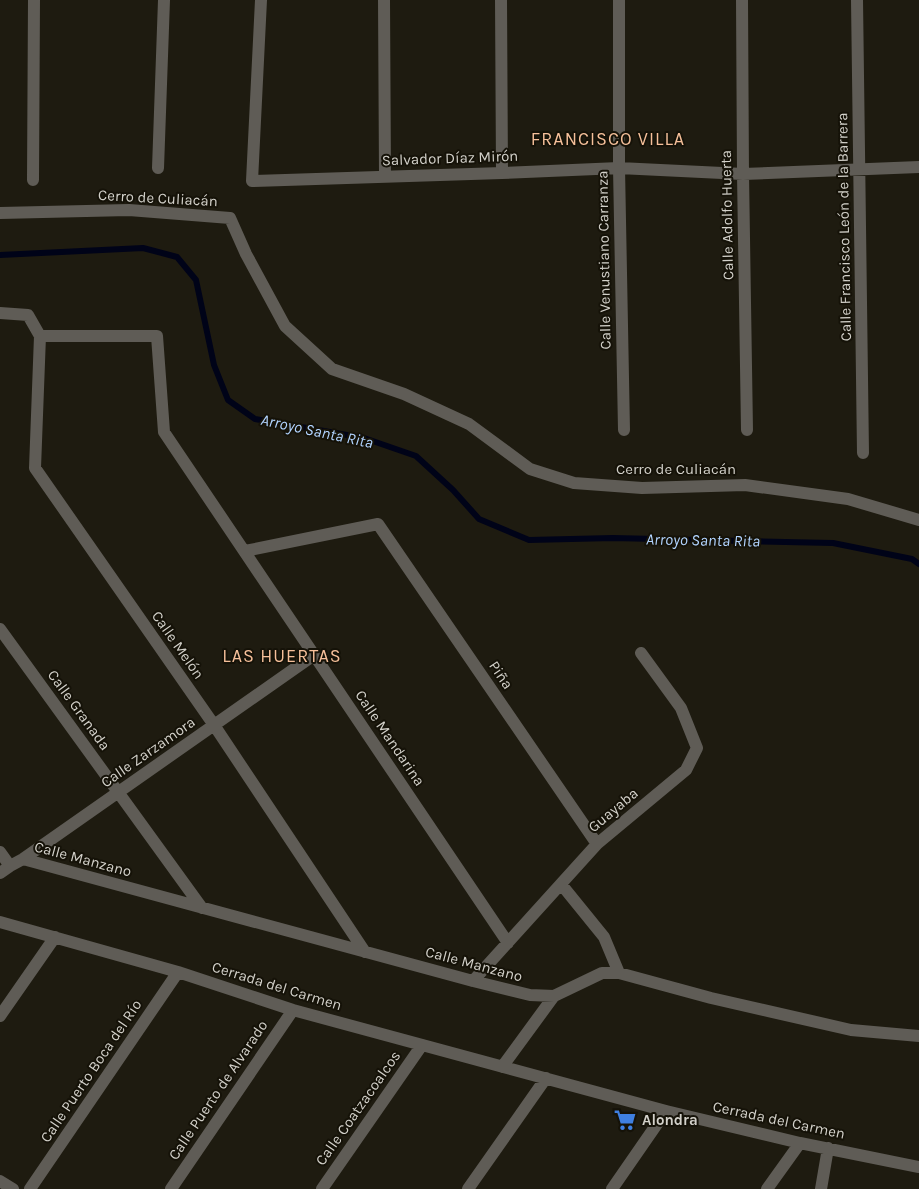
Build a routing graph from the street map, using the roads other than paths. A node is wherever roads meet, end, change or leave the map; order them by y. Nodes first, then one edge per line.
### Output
1 (34, 0) edge
2 (164, 0) edge
3 (261, 0) edge
4 (384, 0) edge
5 (501, 0) edge
6 (619, 0) edge
7 (742, 0) edge
8 (857, 0) edge
9 (919, 167) edge
10 (158, 168) dead end
11 (619, 168) junction
12 (860, 168) junction
13 (502, 173) junction
14 (743, 174) junction
15 (386, 176) junction
16 (33, 180) dead end
17 (0, 213) edge
18 (0, 313) edge
19 (40, 336) junction
20 (624, 430) dead end
21 (747, 430) dead end
22 (863, 453) dead end
23 (919, 520) edge
24 (244, 551) junction
25 (0, 629) edge
26 (641, 653) dead end
27 (314, 655) junction
28 (214, 725) junction
29 (119, 792) junction
30 (597, 844) junction
31 (0, 852) edge
32 (23, 860) junction
33 (5, 870) edge
34 (561, 884) junction
35 (202, 908) junction
36 (0, 922) edge
37 (54, 937) junction
38 (508, 943) junction
39 (365, 952) junction
40 (178, 972) junction
41 (619, 973) junction
42 (473, 981) junction
43 (554, 996) junction
44 (293, 1010) junction
45 (0, 1016) edge
46 (919, 1036) edge
47 (422, 1045) junction
48 (502, 1067) junction
49 (546, 1078) junction
50 (666, 1111) junction
51 (800, 1143) junction
52 (828, 1148) junction
53 (919, 1167) edge
54 (0, 1181) edge
55 (12, 1189) edge
56 (30, 1189) edge
57 (171, 1189) edge
58 (322, 1189) edge
59 (468, 1189) edge
60 (612, 1189) edge
61 (766, 1189) edge
62 (820, 1189) edge

1 - 16 street
2 - 10 street
3 - 15 street, Salvador Díaz Mirón
4 - 15 street
5 - 13 street
6 - 11 street, Calle Venustiano Carranza
7 - 14 street, Calle Adolfo Huerta
8 - 12 street, Calle Francisco León de la Barrera
9 - 12 street, Salvador Díaz Mirón
11 - 13 street, Salvador Díaz Mirón
11 - 14 street, Salvador Díaz Mirón
11 - 20 street, Calle Venustiano Carranza
12 - 14 street, Salvador Díaz Mirón
12 - 22 street, Calle Francisco León de la Barrera
13 - 15 street, Salvador Díaz Mirón
14 - 21 street, Calle Adolfo Huerta
17 - 23 street, Cerro de Culiacán
18 - 19 street
19 - 24 street, Calle Mandarina
19 - 28 street, Calle Melón
24 - 27 street, Calle Mandarina
24 - 30 street, Piña
25 - 29 street, Calle Granada
26 - 30 street, Guayaba
27 - 28 street, Calle Zarzamora
27 - 38 street, Calle Mandarina
28 - 29 street, Calle Zarzamora
28 - 39 street, Calle Melón
29 - 32 street, Calle Zarzamora
29 - 35 street, Calle Granada
30 - 34 street, Guayaba
31 - 33 street
32 - 33 street, Calle Zarzamora
32 - 35 street, Calle Manzano
34 - 38 street, Guayaba
34 - 41 street
35 - 39 street, Calle Manzano
36 - 37 street, Cerrada del Carmen
37 - 40 street, Cerrada del Carmen
37 - 45 street
38 - 42 street, Guayaba
39 - 42 street, Calle Manzano
40 - 44 street, Cerrada del Carmen
40 - 56 street, Calle Puerto Boca del Río
41 - 43 street, Calle Manzano
41 - 46 street, Calle Manzano
42 - 43 street, Calle Manzano
43 - 48 street
44 - 47 street, Cerrada del Carmen
44 - 57 street, Calle Puerto de Alvarado
47 - 48 street, Cerrada del Carmen
47 - 58 street, Calle Coatzacoalcos
48 - 49 street, Cerrada del Carmen
49 - 50 street, Cerrada del Carmen
49 - 59 street
50 - 51 street, Cerrada del Carmen
50 - 60 street
51 - 52 street, Cerrada del Carmen
51 - 61 street
52 - 53 street, Cerrada del Carmen
52 - 62 street
54 - 55 street

